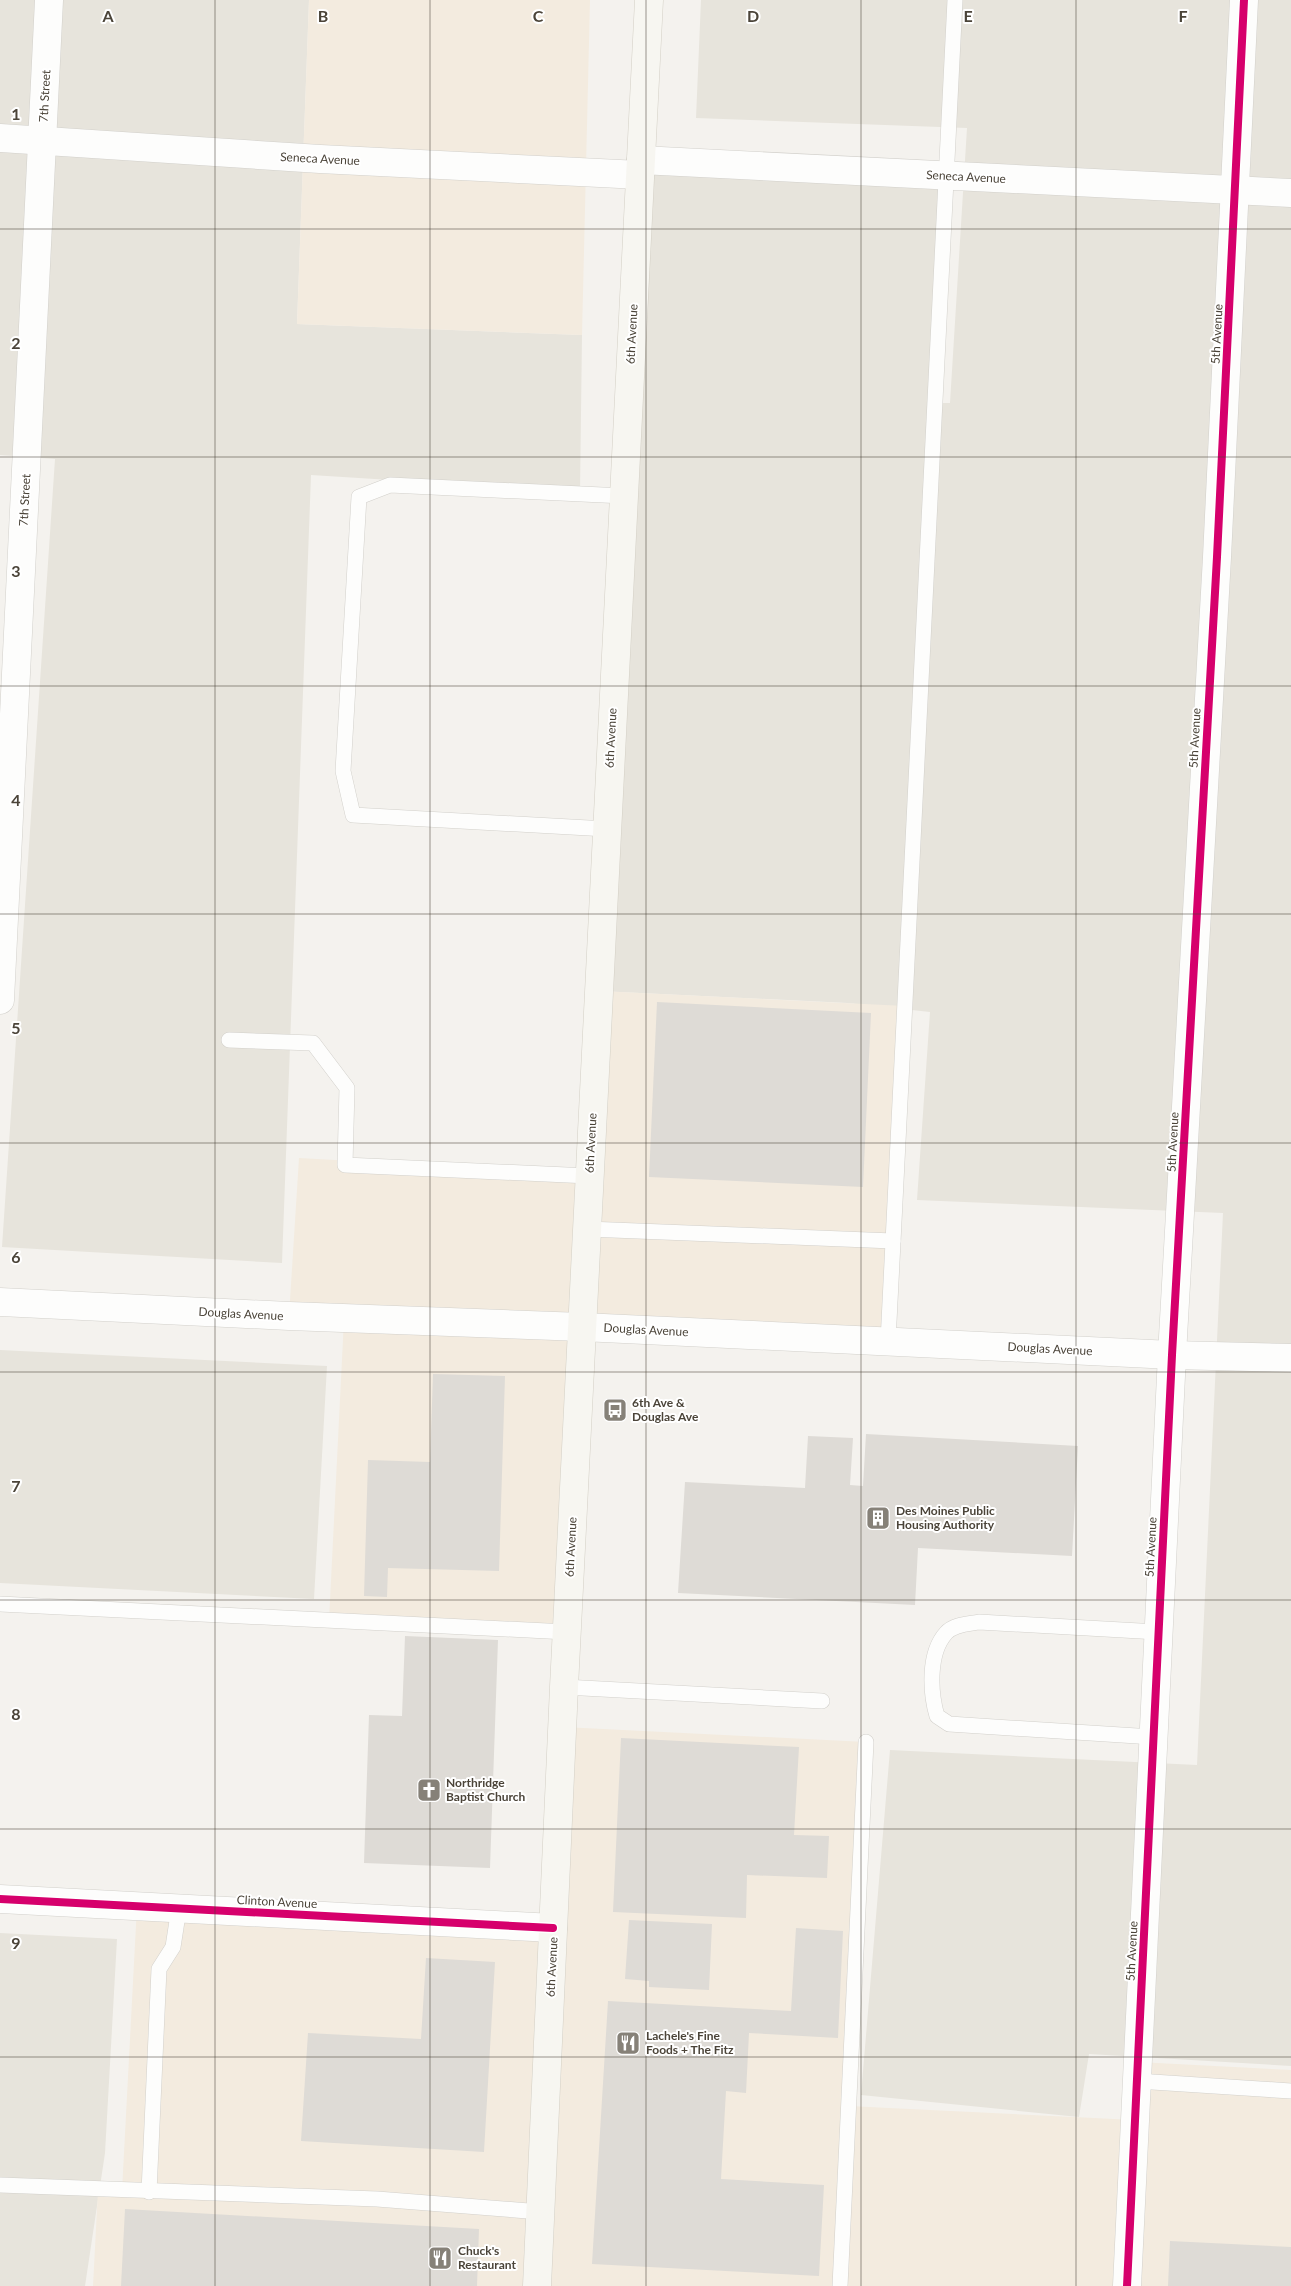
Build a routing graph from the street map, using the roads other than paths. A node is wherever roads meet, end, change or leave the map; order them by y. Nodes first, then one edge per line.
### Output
1 (50, 0) edge
2 (649, 0) edge
3 (955, 0) edge
4 (1244, 0) edge
5 (0, 138) edge
6 (42, 140) junction
7 (640, 168) junction
8 (947, 176) junction
9 (1235, 190) junction
10 (1291, 193) edge
11 (624, 496) junction
12 (607, 829) junction
13 (0, 1000) edge
14 (229, 1040) dead end
15 (589, 1176) junction
16 (587, 1228) junction
17 (893, 1241) junction
18 (0, 1302) edge
19 (582, 1327) junction
20 (888, 1342) junction
21 (1172, 1355) junction
22 (1291, 1358) edge
23 (0, 1604) edge
24 (567, 1632) junction
25 (1158, 1632) junction
26 (564, 1687) junction
27 (822, 1701) dead end
28 (1153, 1738) junction
29 (866, 1742) dead end
30 (0, 1899) edge
31 (179, 1908) junction
32 (554, 1928) junction
33 (1137, 2081) junction
34 (1291, 2091) edge
35 (0, 2185) edge
36 (148, 2192) junction
37 (541, 2212) junction
38 (538, 2286) edge
39 (840, 2286) edge
40 (1127, 2286) edge

1 - 6 street, 7th Street
2 - 7 main road, 6th Avenue
3 - 8 lane
4 - 9 street, 5th Avenue
5 - 6 street, Seneca Avenue
6 - 7 street, Seneca Avenue
6 - 13 street, 7th Street
7 - 8 street, Seneca Avenue
7 - 11 main road, 6th Avenue
8 - 9 street, Seneca Avenue
8 - 17 lane
9 - 10 street, Seneca Avenue
9 - 21 street, 5th Avenue
11 - 12 main road, 6th Avenue
11 - 12 lane
12 - 15 main road, 6th Avenue
14 - 15 lane
15 - 16 main road, 6th Avenue
16 - 17 lane
16 - 19 main road, 6th Avenue
17 - 20 lane
18 - 19 street, Douglas Avenue
19 - 20 street, Douglas Avenue
19 - 24 main road, 6th Avenue
20 - 21 street, Douglas Avenue
21 - 22 street, Douglas Avenue
21 - 25 street, 5th Avenue
23 - 24 lane
24 - 26 main road, 6th Avenue
25 - 28 street, 5th Avenue
25 - 28 lane
26 - 27 lane
26 - 32 main road, 6th Avenue
28 - 33 street, 5th Avenue
29 - 39 lane
30 - 31 street, Clinton Avenue
31 - 32 street, Clinton Avenue
31 - 36 lane
32 - 37 main road, 6th Avenue
33 - 34 lane
33 - 40 street, 5th Avenue
35 - 36 lane
36 - 37 lane
37 - 38 main road, 6th Avenue

